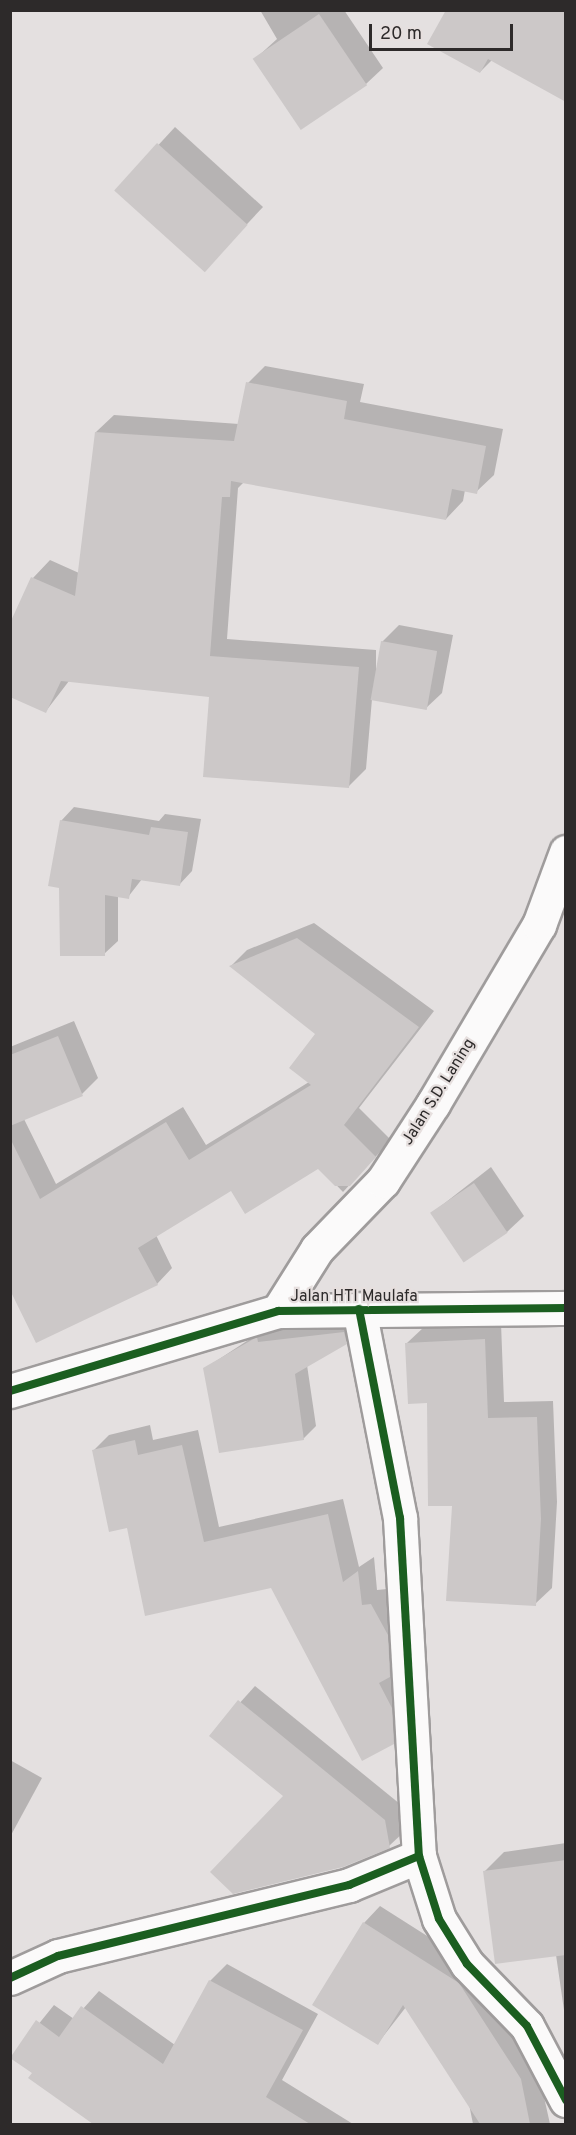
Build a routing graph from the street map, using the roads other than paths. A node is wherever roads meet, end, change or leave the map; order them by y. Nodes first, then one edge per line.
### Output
1 (566, 852) edge
2 (566, 1308) edge
3 (359, 1309) junction
4 (278, 1311) junction
5 (10, 1391) edge
6 (419, 1856) junction
7 (10, 1978) edge
8 (566, 2100) edge

1 - 4 street, Jalan S.D. Laning
2 - 3 street, Jalan HTI Maulafa
3 - 4 street, Jalan HTI Maulafa
3 - 6 street
4 - 5 street, Jalan HTI Maulafa
6 - 7 street
6 - 8 street

